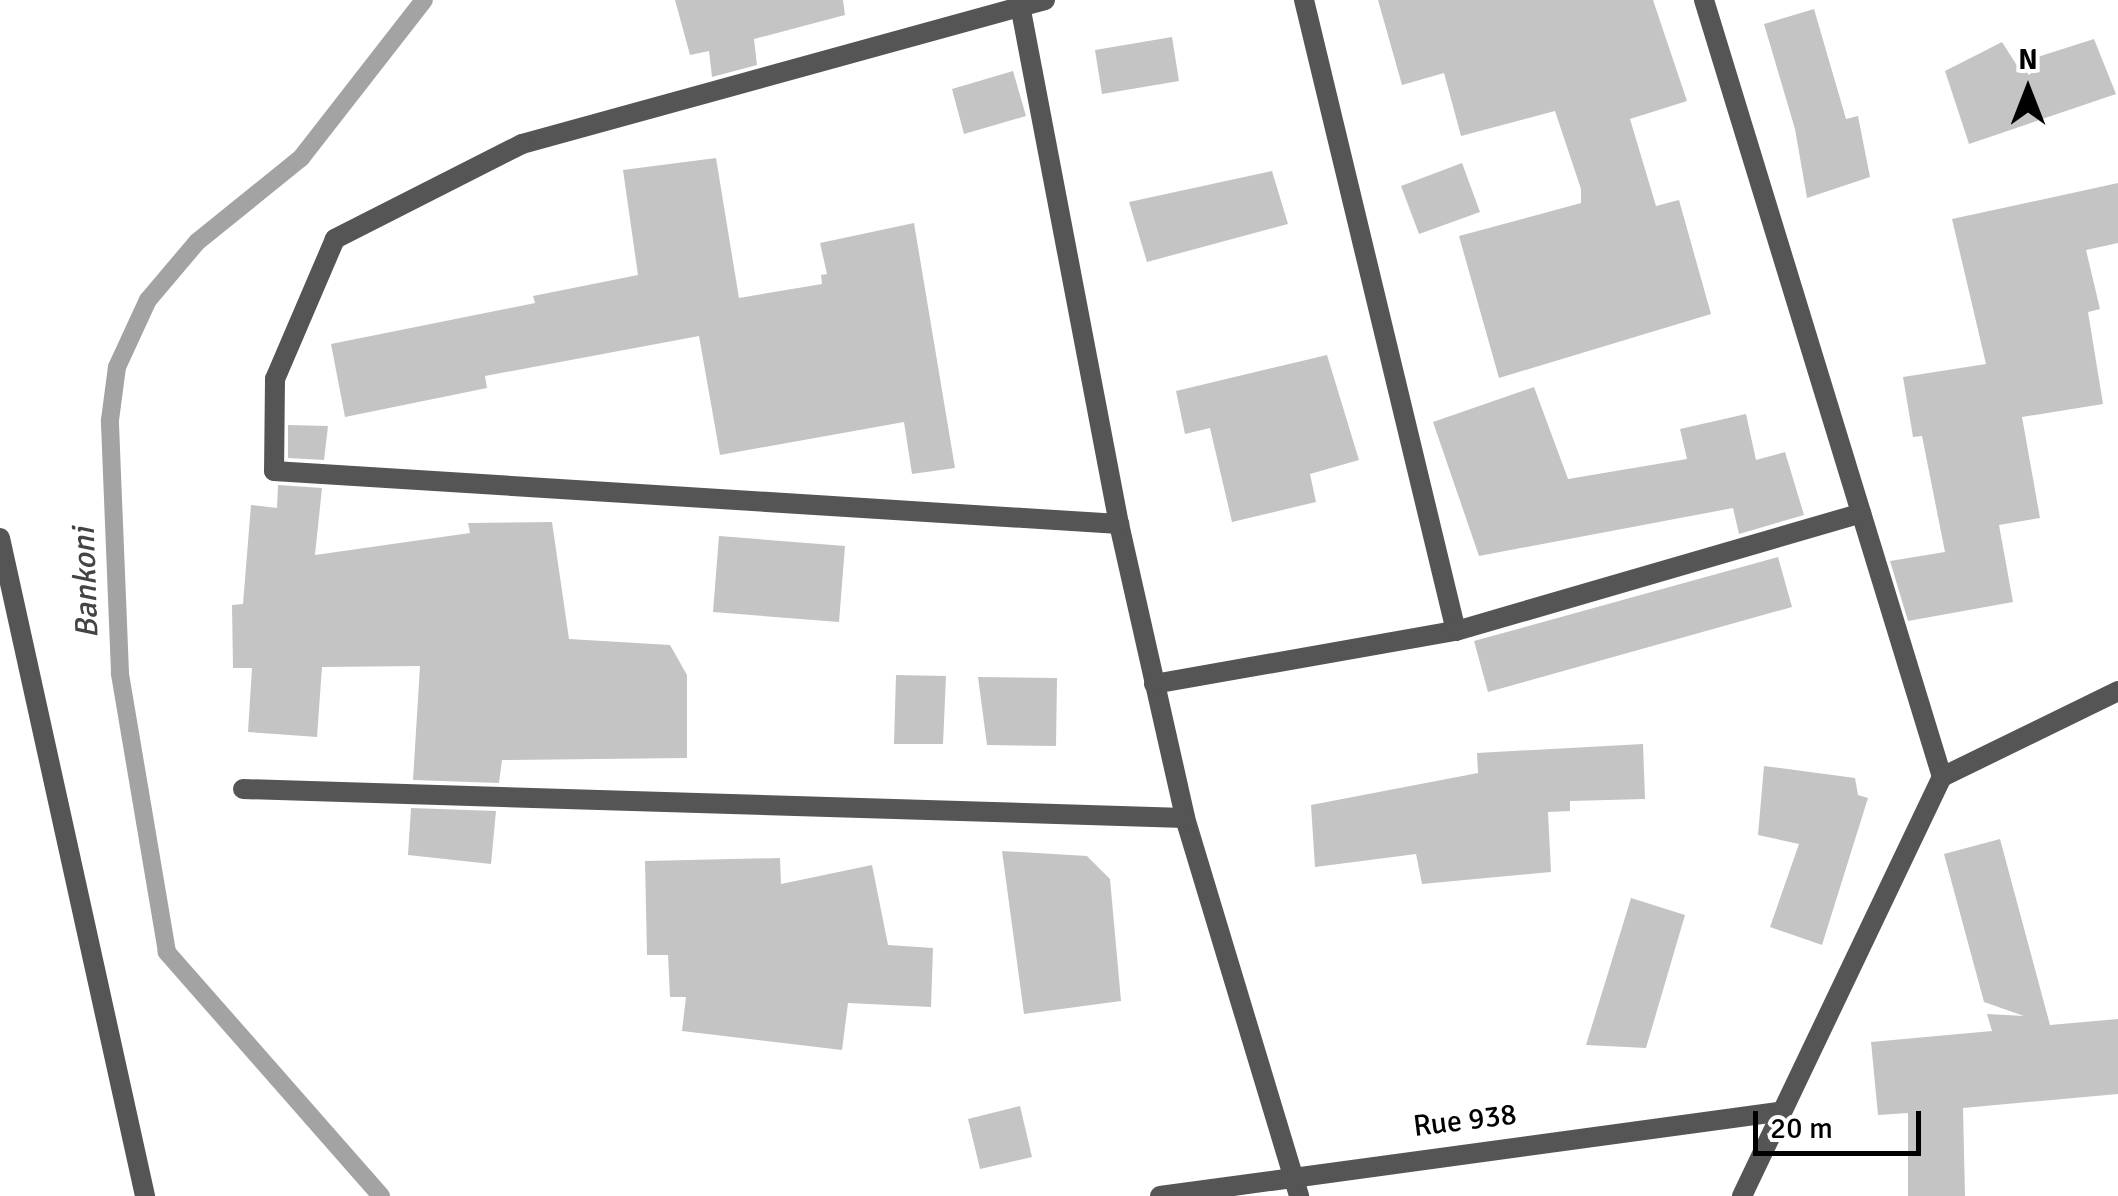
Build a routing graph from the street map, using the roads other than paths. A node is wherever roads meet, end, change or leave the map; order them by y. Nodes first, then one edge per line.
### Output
1 (1044, 0) edge
2 (1304, 0) edge
3 (1704, 0) edge
4 (1020, 2) edge
5 (1861, 513) junction
6 (1118, 524) junction
7 (0, 538) edge
8 (1456, 631) junction
9 (1154, 684) junction
10 (2118, 691) edge
11 (1942, 777) junction
12 (243, 788) dead end
13 (1184, 818) junction
14 (1778, 1112) junction
15 (1294, 1173) junction
16 (145, 1196) edge
17 (1160, 1196) edge
18 (1299, 1196) edge
19 (1742, 1196) edge

1 - 4 street
2 - 8 street
3 - 5 street
4 - 6 street
4 - 6 street
5 - 8 street
5 - 11 street
6 - 9 street
7 - 16 street
8 - 9 street
9 - 13 street
10 - 11 street
11 - 14 street
12 - 13 street
13 - 15 street
14 - 15 street, Rue 938
14 - 19 street
15 - 17 street, Rue 938
15 - 18 street

